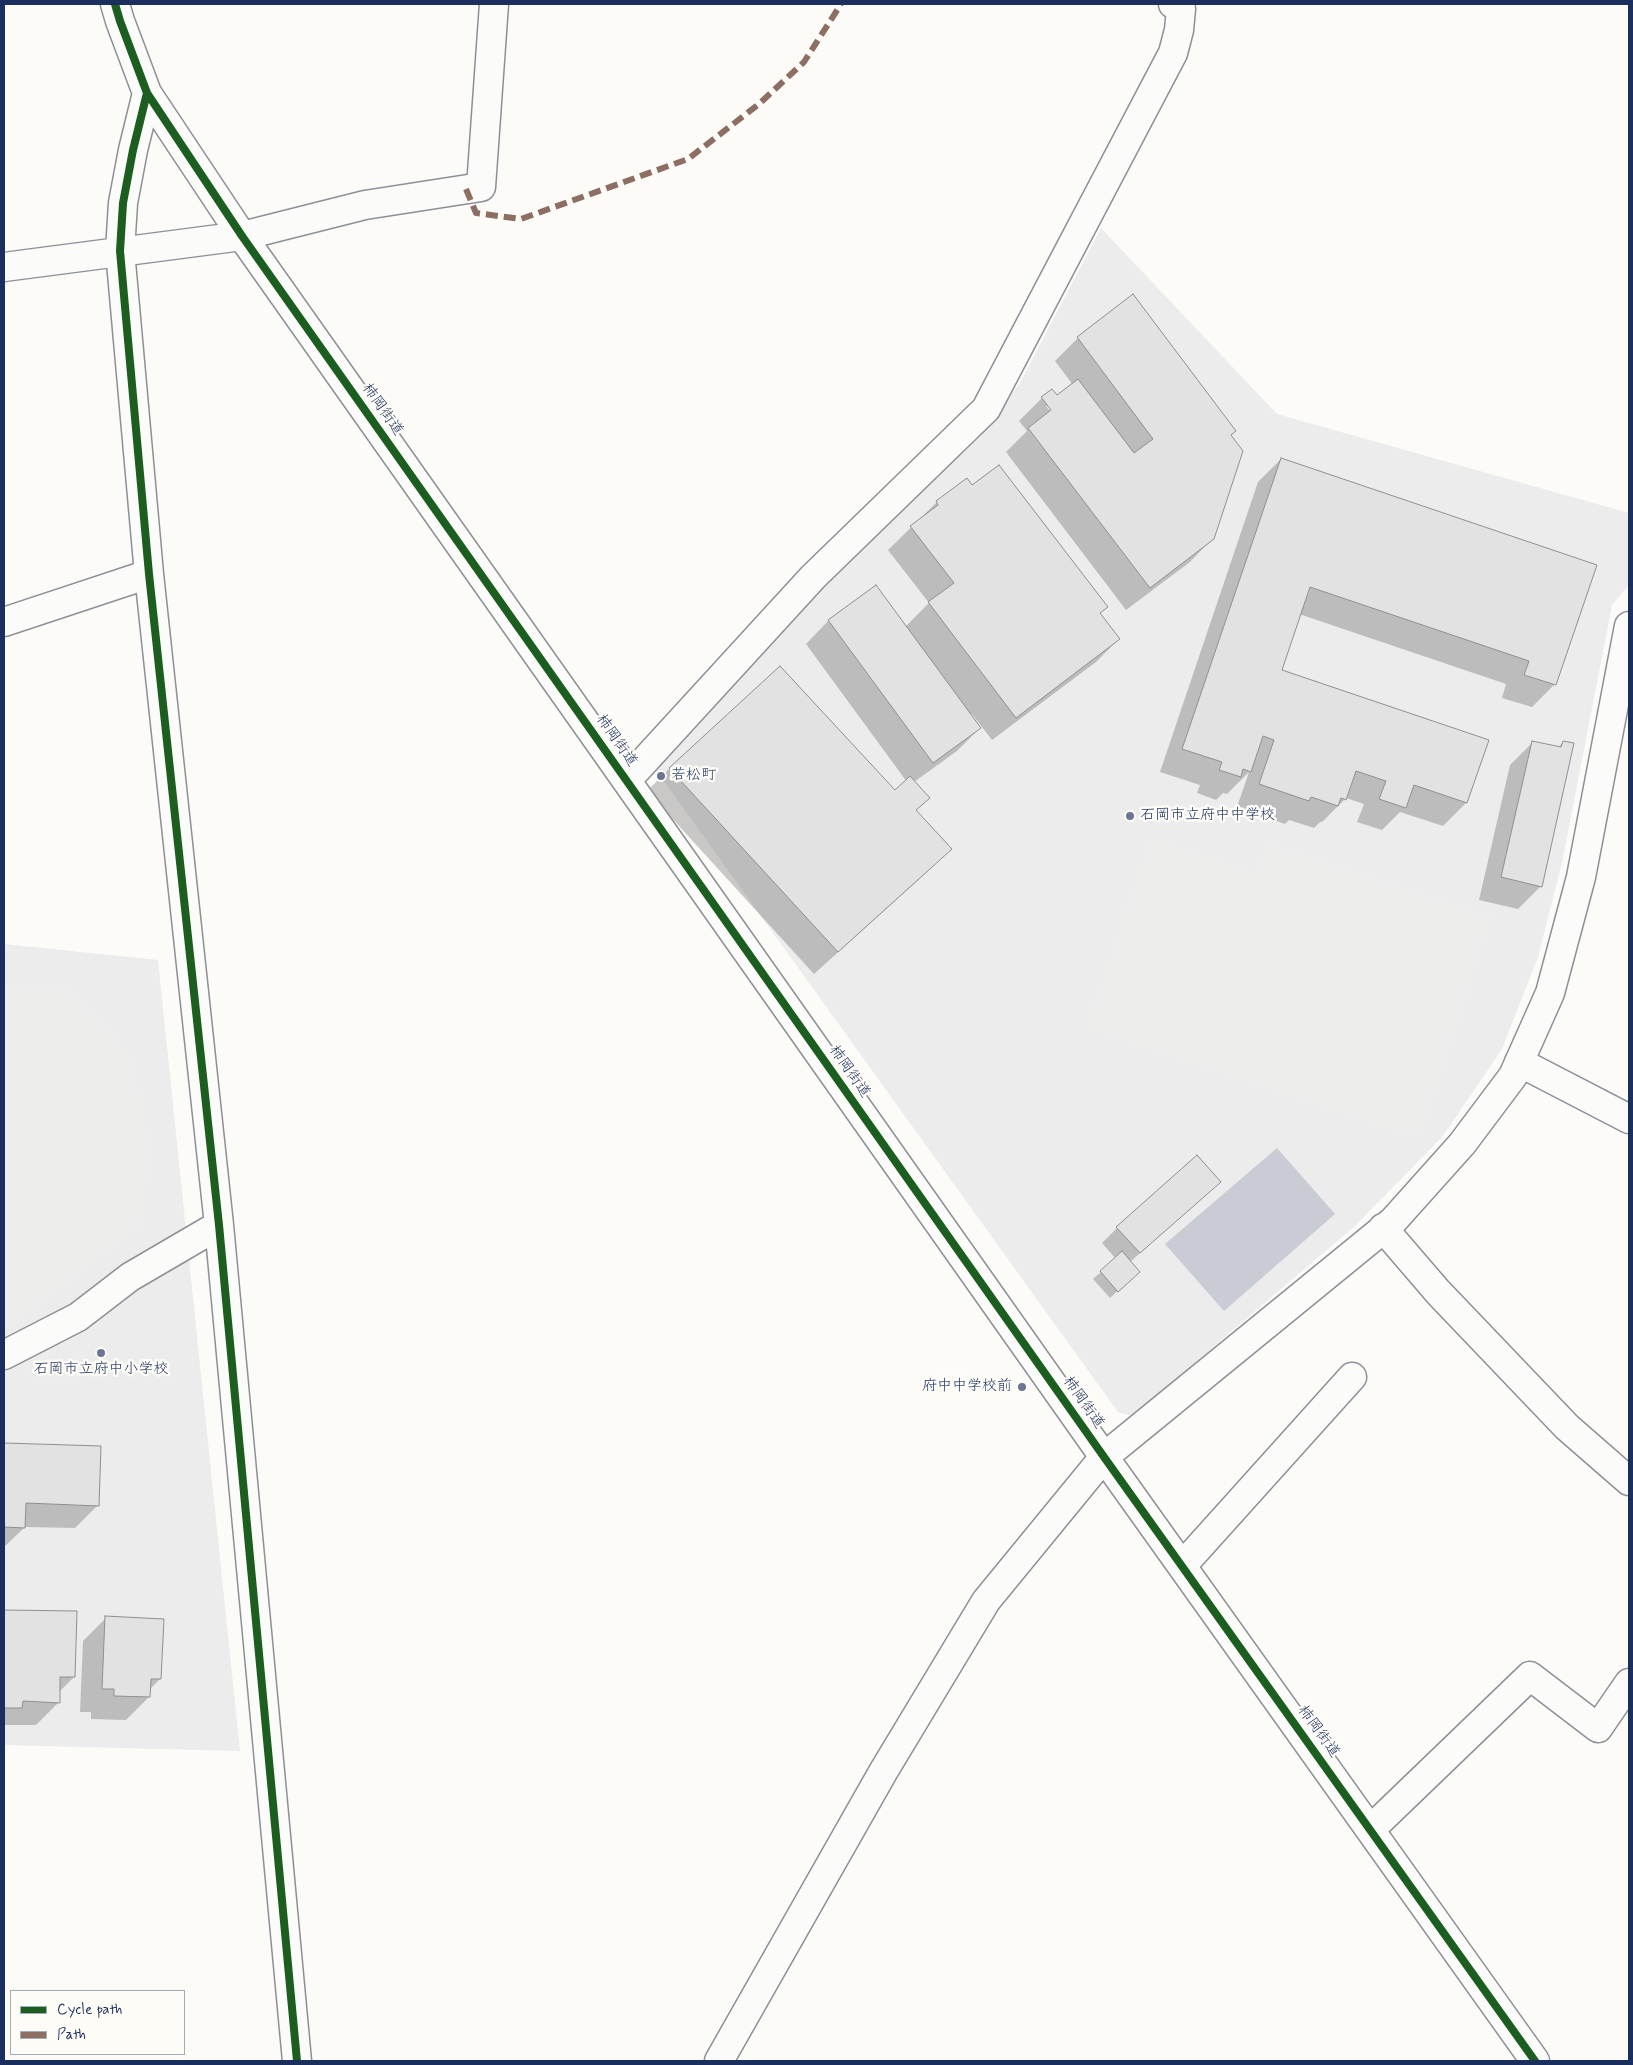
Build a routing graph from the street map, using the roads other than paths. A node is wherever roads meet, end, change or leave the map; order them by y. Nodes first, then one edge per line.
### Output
1 (115, 4) edge
2 (494, 4) edge
3 (1173, 4) edge
4 (147, 94) junction
5 (242, 236) junction
6 (120, 251) junction
7 (4, 267) edge
8 (149, 574) junction
9 (4, 622) edge
10 (1629, 626) edge
11 (627, 780) junction
12 (1519, 1062) junction
13 (1629, 1118) edge
14 (219, 1225) junction
15 (1383, 1228) junction
16 (4, 1355) edge
17 (1352, 1377) dead end
18 (1104, 1457) junction
19 (1629, 1481) edge
20 (1182, 1566) junction
21 (1629, 1683) edge
22 (1371, 1829) junction
23 (297, 2061) edge
24 (718, 2061) edge
25 (1534, 2061) edge

1 - 4 street, 柿岡街道
2 - 5 street
3 - 11 street
4 - 5 street, 柿岡街道
4 - 6 street
5 - 6 street
5 - 11 street, 柿岡街道
6 - 7 street
6 - 8 street
8 - 9 street
8 - 14 street
10 - 12 street
11 - 18 street, 柿岡街道
12 - 13 street
12 - 15 street
14 - 16 street
14 - 23 street
15 - 18 street
15 - 19 street
17 - 20 street
18 - 20 street, 柿岡街道
18 - 24 street
20 - 22 street, 柿岡街道
21 - 22 street
22 - 25 street, 柿岡街道

